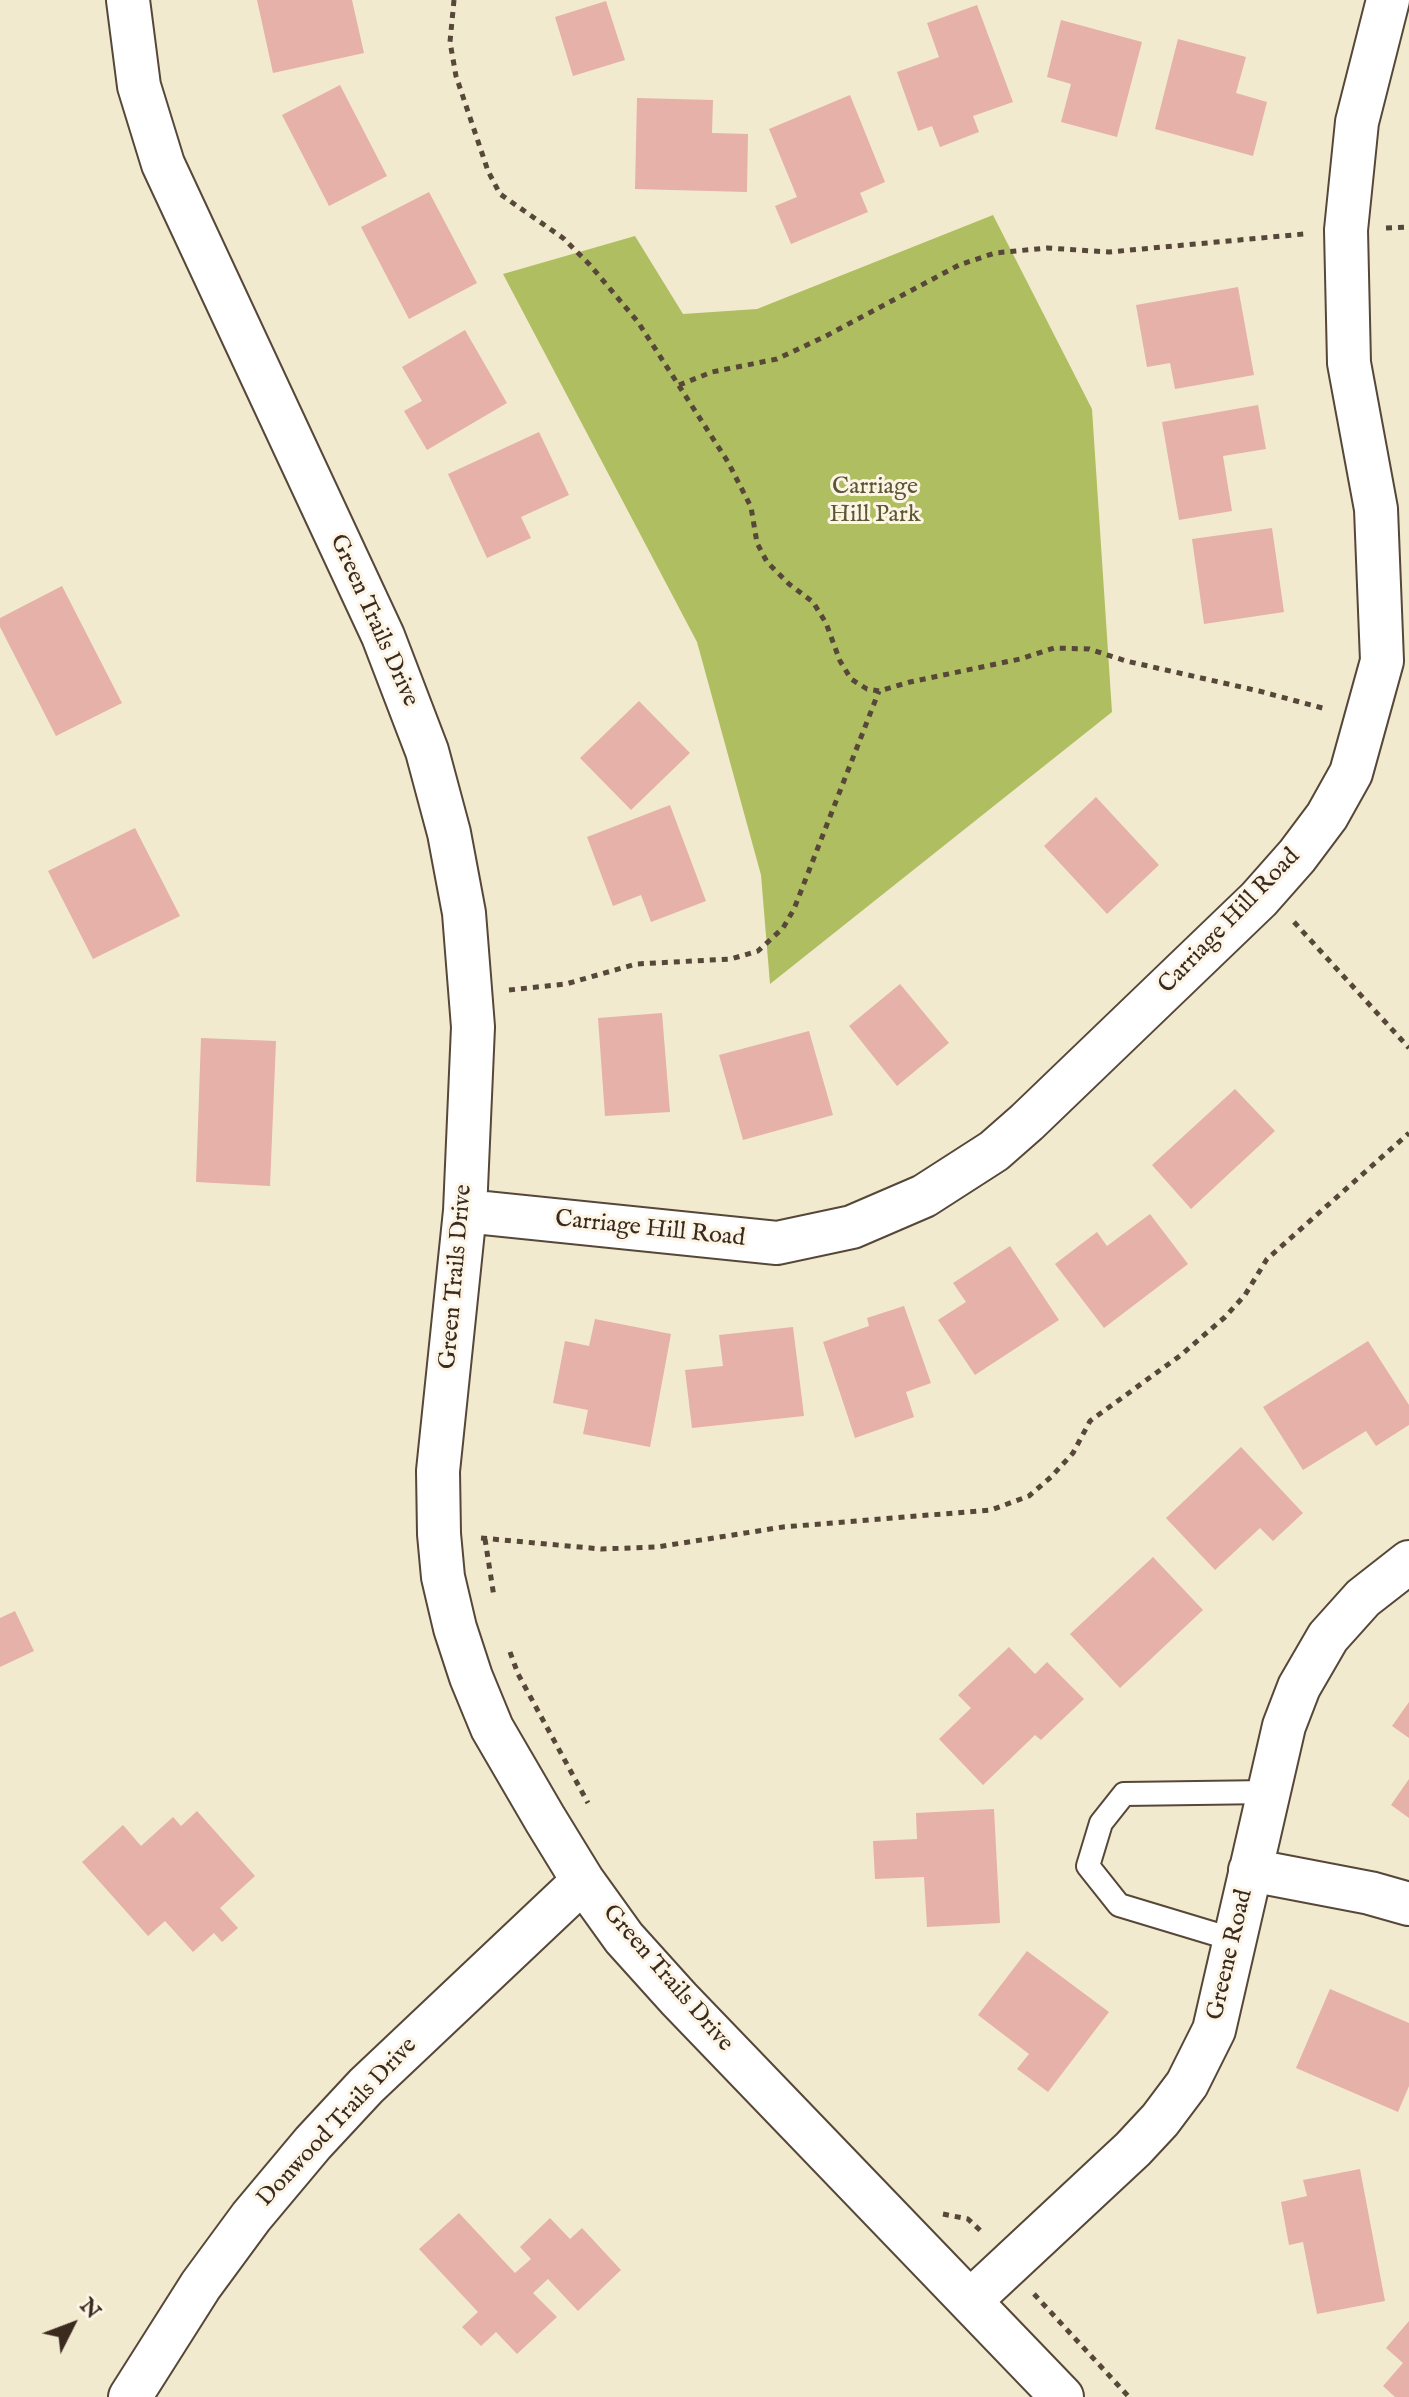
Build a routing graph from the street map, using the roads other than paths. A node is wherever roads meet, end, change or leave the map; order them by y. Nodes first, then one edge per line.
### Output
1 (128, 0) edge
2 (1388, 0) edge
3 (1392, 508) edge
4 (465, 1211) junction
5 (1409, 1562) edge
6 (1269, 1792) junction
7 (1250, 1870) junction
8 (583, 1881) junction
9 (1409, 1904) edge
10 (1235, 1940) junction
11 (970, 2301) junction
12 (130, 2397) edge
13 (1062, 2397) edge

1 - 4 street, Green Trails Drive
2 - 3 street, Carriage Hill Road
3 - 4 street, Carriage Hill Road
4 - 8 street, Green Trails Drive
5 - 6 street, Greene Road
6 - 7 street, Greene Road
6 - 10 lane
7 - 9 street
7 - 10 street, Greene Road
8 - 11 street, Green Trails Drive
8 - 12 street, Donwood Trails Drive
10 - 11 street, Greene Road
11 - 13 street, Green Trails Drive

